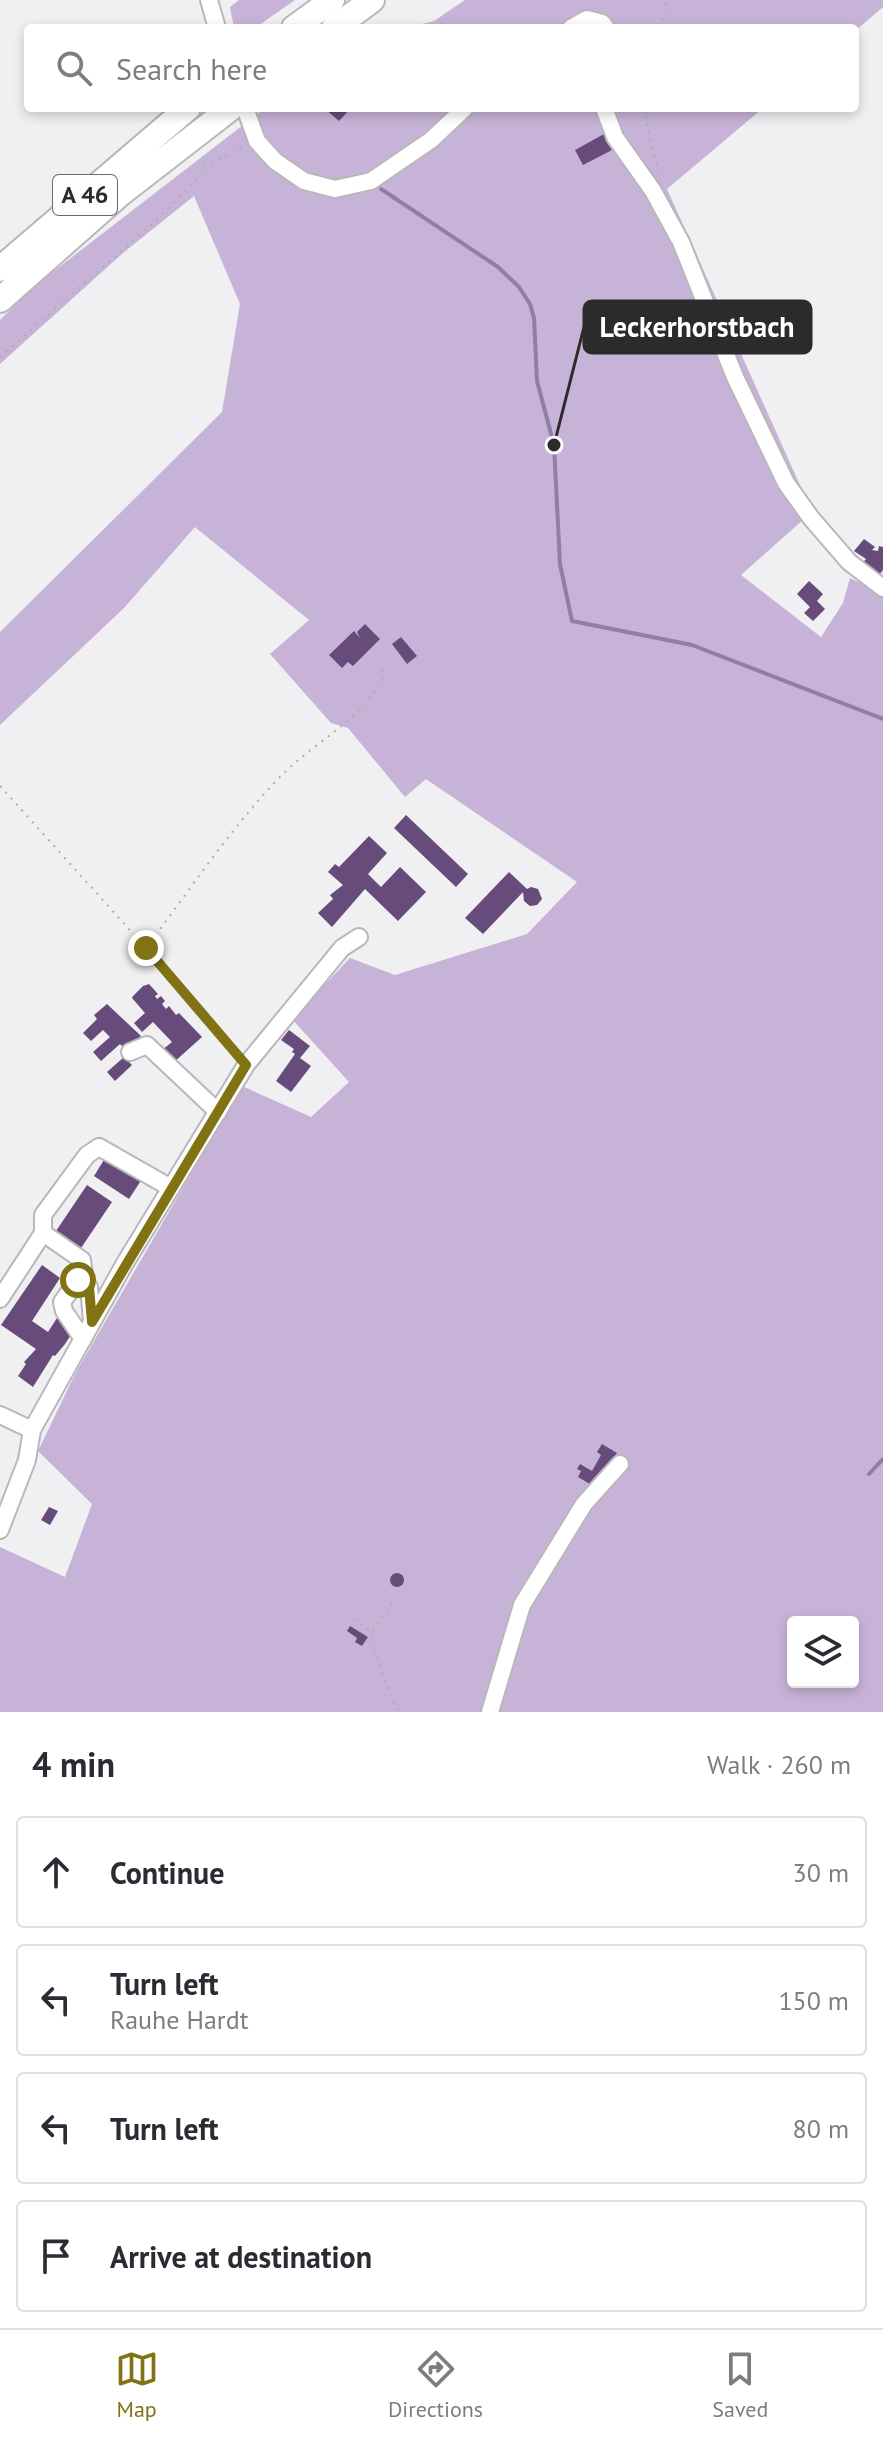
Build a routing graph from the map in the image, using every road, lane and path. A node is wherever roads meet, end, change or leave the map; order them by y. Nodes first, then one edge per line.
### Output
1 (332, 0) edge
2 (667, 0) edge
3 (214, 2) edge
4 (364, 17) edge
5 (217, 24) edge
6 (299, 24) edge
7 (345, 24) edge
8 (578, 24) edge
9 (603, 24) edge
10 (661, 24) edge
11 (230, 112) edge
12 (236, 112) edge
13 (461, 112) edge
14 (606, 112) edge
15 (646, 112) edge
16 (180, 114) edge
17 (257, 141) junction
18 (114, 152) dead end
19 (653, 191) junction
20 (0, 269) edge
21 (0, 300) edge
22 (0, 357) edge
23 (883, 588) edge
24 (379, 664) dead end
25 (0, 786) edge
26 (359, 937) dead end
27 (146, 948) junction
28 (130, 1052) dead end
29 (246, 1065) junction
30 (218, 1112) junction
31 (171, 1188) junction
32 (43, 1233) junction
33 (85, 1281) junction
34 (0, 1299) edge
35 (92, 1322) junction
36 (83, 1339) junction
37 (0, 1415) edge
38 (32, 1430) junction
39 (620, 1464) dead end
40 (0, 1530) edge
41 (393, 1601) dead end
42 (354, 1619) dead end
43 (372, 1632) junction
44 (402, 1712) edge
45 (490, 1712) edge

1 - 6 highway
2 - 10 path
3 - 5 street
4 - 7 highway
8 - 9 street
11 - 21 highway, A 46
12 - 17 street
13 - 17 street
14 - 19 street
15 - 19 path
16 - 18 highway
16 - 20 highway, A 46
17 - 22 path
19 - 23 street
24 - 27 path
25 - 27 path
26 - 29 street
27 - 29 path
28 - 30 street
29 - 30 street
30 - 31 street
31 - 32 street
31 - 35 street
32 - 33 street
32 - 34 street
33 - 35 street
33 - 36 street
35 - 36 street
36 - 38 street
37 - 38 street
38 - 40 street
39 - 45 street
41 - 43 path
42 - 43 path
43 - 44 path

